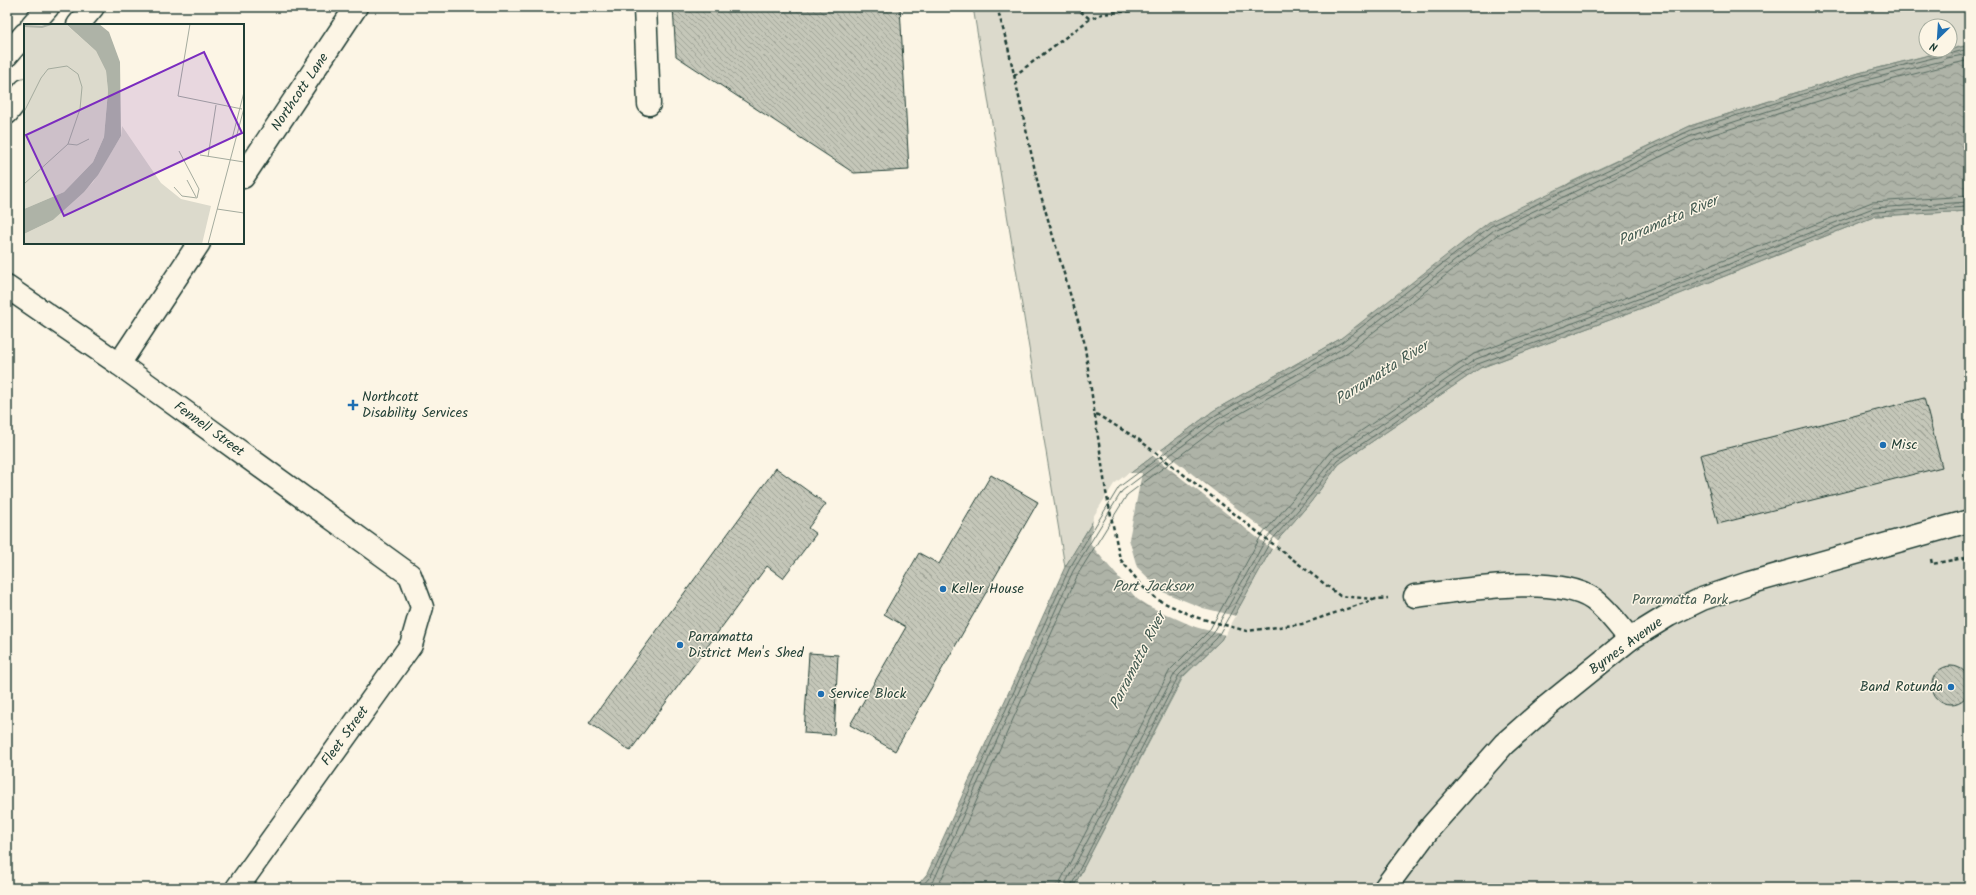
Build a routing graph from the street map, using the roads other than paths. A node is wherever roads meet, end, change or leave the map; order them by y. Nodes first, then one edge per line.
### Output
1 (48, 7) edge
2 (93, 7) edge
3 (356, 7) edge
4 (645, 7) edge
5 (33, 24) edge
6 (79, 24) edge
7 (24, 35) edge
8 (7, 55) edge
9 (24, 91) edge
10 (649, 104) dead end
11 (7, 113) edge
12 (244, 175) edge
13 (198, 244) edge
14 (7, 287) edge
15 (119, 364) junction
16 (1969, 521) edge
17 (410, 575) joint
18 (1415, 596) road end
19 (1630, 639) junction
20 (237, 888) edge
21 (1385, 888) edge

1 - 5 street
2 - 6 street
3 - 12 street, Northcott Lane
4 - 10 street
7 - 8 street
9 - 11 street
13 - 15 street
14 - 15 street, Fennell Street
15 - 17 street, Fennell Street
16 - 19 street, Byrnes Avenue
17 - 20 street, Fleet Street
18 - 19 street
19 - 21 street, Byrnes Avenue

